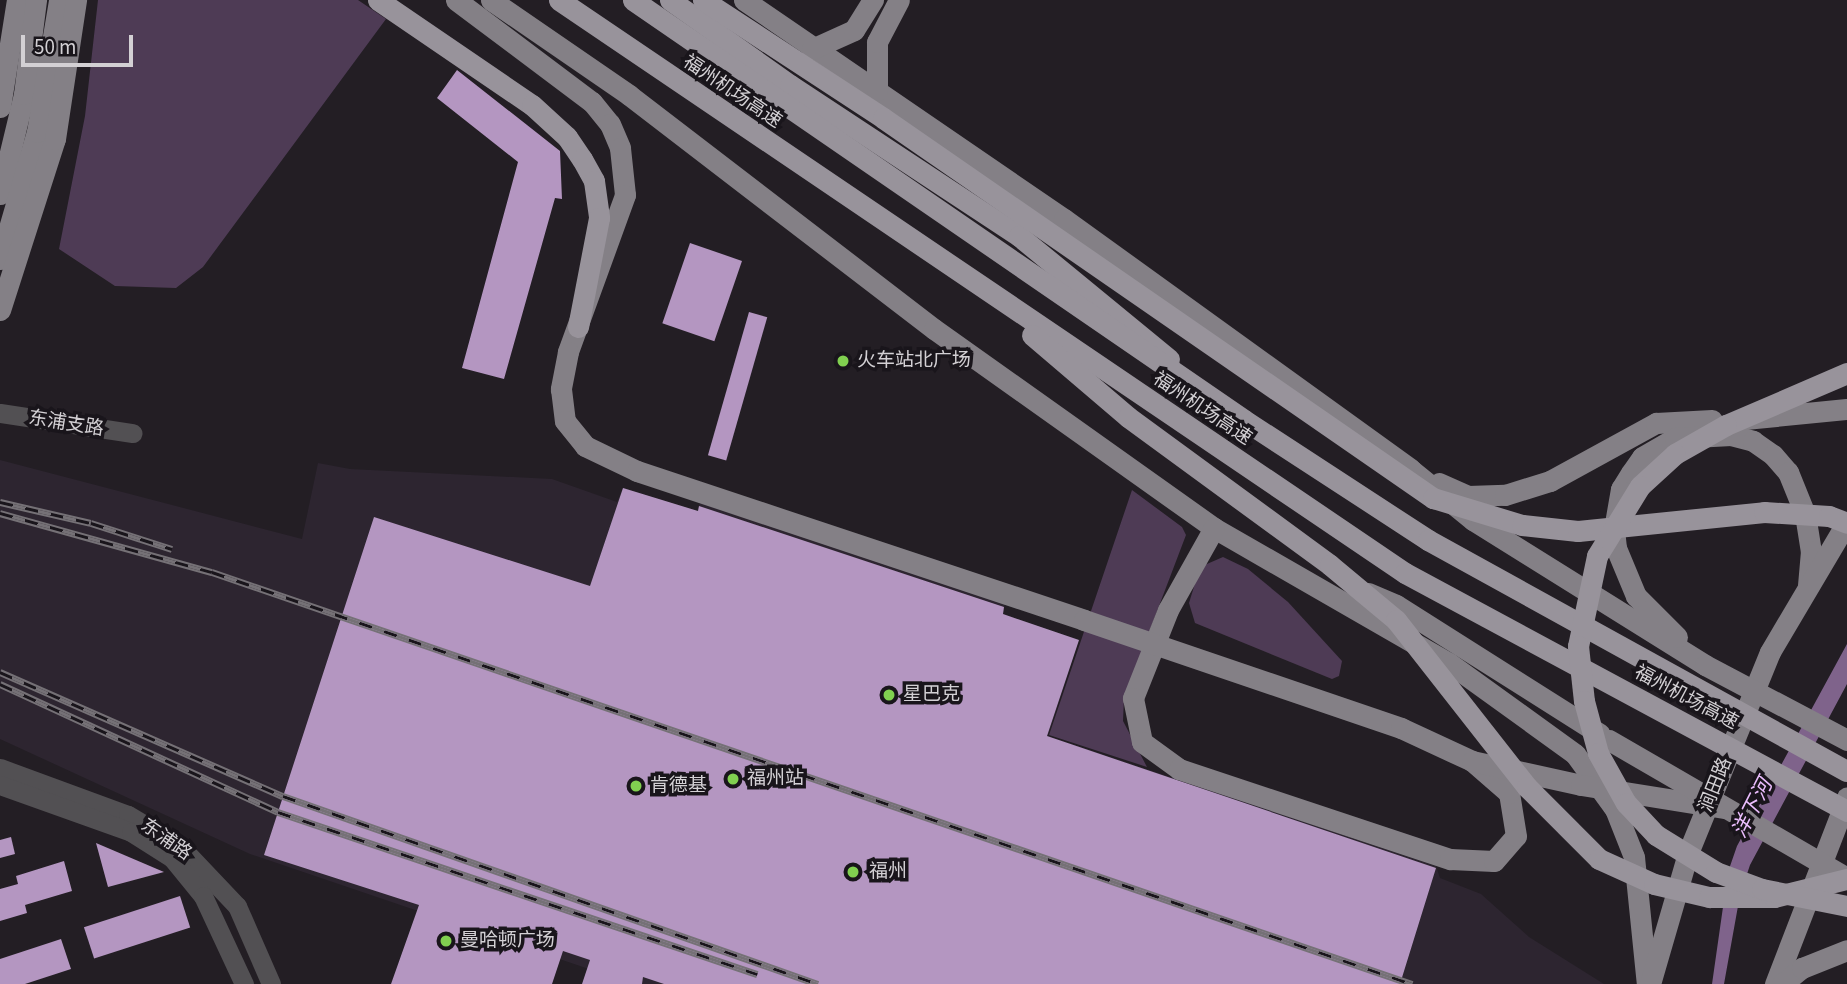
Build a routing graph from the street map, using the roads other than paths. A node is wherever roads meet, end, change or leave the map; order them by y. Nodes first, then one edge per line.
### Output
1 (17, 0) edge
2 (36, 0) edge
3 (59, 0) edge
4 (76, 0) edge
5 (378, 0) edge
6 (491, 0) edge
7 (559, 0) edge
8 (633, 0) edge
9 (670, 0) edge
10 (704, 0) edge
11 (744, 0) edge
12 (873, 0) edge
13 (899, 0) edge
14 (462, 4) edge
15 (812, 49) junction
16 (877, 89) junction
17 (0, 107) edge
18 (0, 194) edge
19 (0, 259) edge
20 (955, 270) junction
21 (0, 310) edge
22 (578, 327) junction
23 (1847, 373) edge
24 (1847, 409) edge
25 (0, 413) edge
26 (1244, 420) junction
27 (132, 433) dead end
28 (1410, 469) junction
29 (1847, 523) edge
30 (1214, 528) junction
31 (1808, 585) junction
32 (1705, 665) junction
33 (1847, 740) edge
34 (1472, 761) junction
35 (0, 768) edge
36 (1847, 771) edge
37 (0, 785) edge
38 (1847, 797) edge
39 (1725, 808) junction
40 (1847, 811) edge
41 (1847, 879) edge
42 (1847, 906) edge
43 (1847, 950) edge
44 (244, 984) edge
45 (271, 984) edge
46 (1649, 984) edge
47 (1775, 984) edge
48 (1782, 984) edge

1 - 17 main road
2 - 18 main road
3 - 19 main road
4 - 21 main road
5 - 22 highway
6 - 30 main road
7 - 20 highway, 福州机场高速, bridge
8 - 26 highway, 福州机场高速, bridge
9 - 26 highway, bridge
10 - 29 highway, bridge
11 - 15 main road
12 - 15 main road
13 - 16 main road
14 - 22 main road
15 - 16 main road
16 - 28 main road
20 - 40 highway, 福州机场高速, bridge
20 - 41 highway, bridge
22 - 34 main road, bridge
23 - 42 highway, bridge
24 - 28 main road
25 - 27 street, 东浦支路
26 - 36 highway, 福州机场高速, bridge
28 - 32 main road
29 - 31 main road, 涧田路
30 - 34 main road
30 - 39 main road, bridge
30 - 46 main road
31 - 32 main road
31 - 46 main road, 涧田路
32 - 33 main road, bridge
34 - 39 main road, bridge
35 - 45 street, 东浦路
37 - 44 street, 东浦路
38 - 47 main road
39 - 41 main road, bridge
43 - 48 main road

